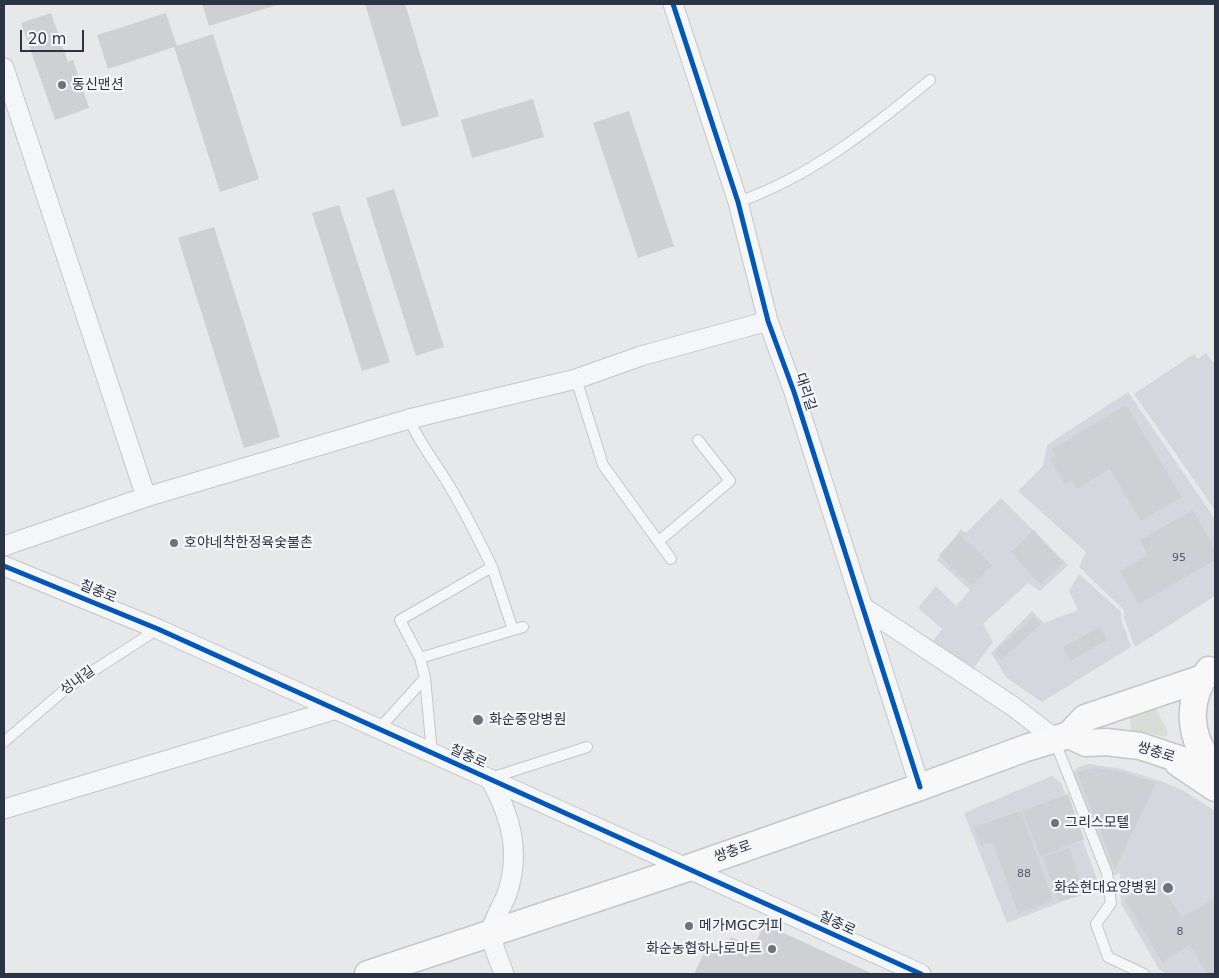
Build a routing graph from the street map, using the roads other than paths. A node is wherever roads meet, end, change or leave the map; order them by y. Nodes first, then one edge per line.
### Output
1 (673, 4) edge
2 (4, 68) edge
3 (930, 80) dead end
4 (738, 202) junction
5 (768, 321) junction
6 (576, 379) junction
7 (409, 419) junction
8 (698, 440) dead end
9 (146, 497) junction
10 (659, 541) junction
11 (4, 546) edge
12 (671, 559) dead end
13 (4, 566) edge
14 (492, 567) junction
15 (863, 607) junction
16 (523, 627) dead end
17 (158, 629) junction
18 (513, 630) junction
19 (420, 658) junction
20 (1206, 676) edge
21 (425, 678) junction
22 (334, 710) junction
23 (378, 730) junction
24 (1062, 736) junction
25 (4, 742) edge
26 (587, 747) dead end
27 (432, 753) junction
28 (1215, 773) edge
29 (490, 779) junction
30 (920, 787) junction
31 (4, 810) edge
32 (688, 868) junction
33 (491, 932) junction
34 (368, 974) edge
35 (504, 974) edge
36 (921, 974) edge
37 (1144, 974) edge

1 - 4 street, 대리길
2 - 9 street
3 - 4 lane
4 - 5 street, 대리길
5 - 6 street
5 - 15 street, 대리길
6 - 7 street
6 - 10 lane
7 - 9 street
7 - 14 lane
8 - 10 lane
9 - 11 street
10 - 12 lane
13 - 17 street, 칠충로
14 - 18 lane
14 - 19 lane
15 - 24 street
15 - 30 street, 대리길
16 - 18 lane
17 - 22 street, 칠충로
17 - 25 lane, 성내길
18 - 19 lane
19 - 21 lane
20 - 24 main road, 쌍충로
20 - 28 main road
21 - 23 lane
21 - 27 lane
22 - 23 street, 칠충로
22 - 31 street
23 - 27 street, 칠충로
24 - 28 main road, 쌍충로
24 - 30 main road, 쌍충로
24 - 37 lane
26 - 29 lane
27 - 29 street, 칠충로
29 - 32 street, 칠충로
29 - 33 street
30 - 32 main road, 쌍충로
32 - 33 main road, 쌍충로
32 - 36 street, 칠충로
33 - 34 main road, 쌍충로
33 - 35 street

